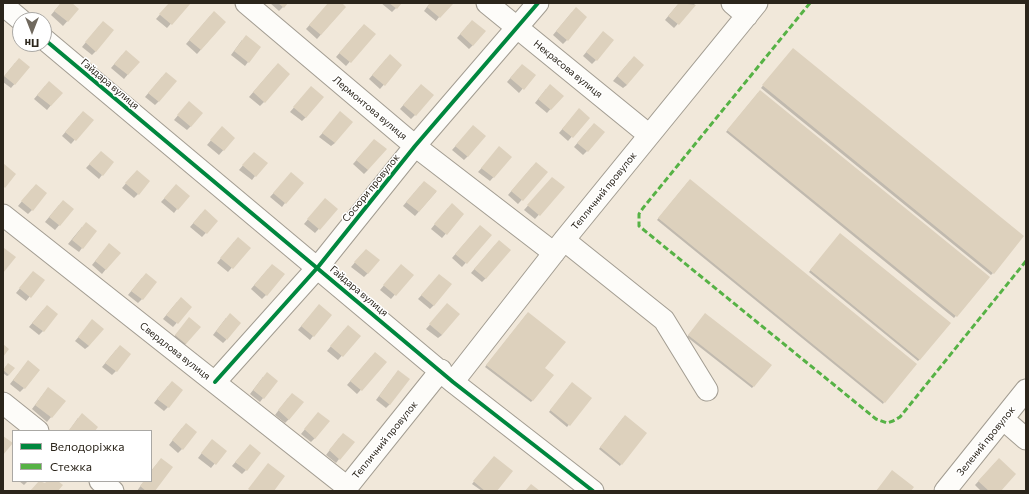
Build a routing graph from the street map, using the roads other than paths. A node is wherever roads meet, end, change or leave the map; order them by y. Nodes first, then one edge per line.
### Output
1 (246, 3) edge
2 (487, 3) edge
3 (538, 3) edge
4 (3, 5) edge
5 (745, 7) edge
6 (12, 12) edge
7 (516, 27) junction
8 (52, 46) edge
9 (648, 135) junction
10 (415, 146) junction
11 (3, 215) edge
12 (559, 247) junction
13 (318, 267) junction
14 (447, 376) junction
15 (215, 382) junction
16 (707, 390) dead end
17 (1026, 390) edge
18 (3, 403) edge
19 (1003, 419) junction
20 (37, 430) edge
21 (1026, 439) edge
22 (101, 482) edge
23 (346, 489) edge
24 (113, 491) edge
25 (593, 491) edge
26 (945, 491) edge

1 - 10 street, Лермонтова вулиця
2 - 7 street, Некрасова вулиця
3 - 7 street, Сосюри провулок
4 - 6 street
5 - 9 street, Тепличний провулок
7 - 9 street, Некрасова вулиця
7 - 10 street, Сосюри провулок
8 - 13 street, Гайдара вулиця
9 - 12 street, Тепличний провулок
10 - 12 street, Лермонтова вулиця
10 - 13 street, Сосюри провулок
11 - 15 street, Свердлова вулиця
12 - 14 street, Тепличний провулок
12 - 16 street, Лермонтова вулиця
13 - 14 street, Гайдара вулиця
13 - 15 street, Сосюри провулок
14 - 23 street, Тепличний провулок
14 - 25 street, Гайдара вулиця
15 - 23 street, Свердлова вулиця
17 - 19 street, Зелений провулок
18 - 20 street
19 - 21 street
19 - 26 street, Зелений провулок
22 - 24 street

